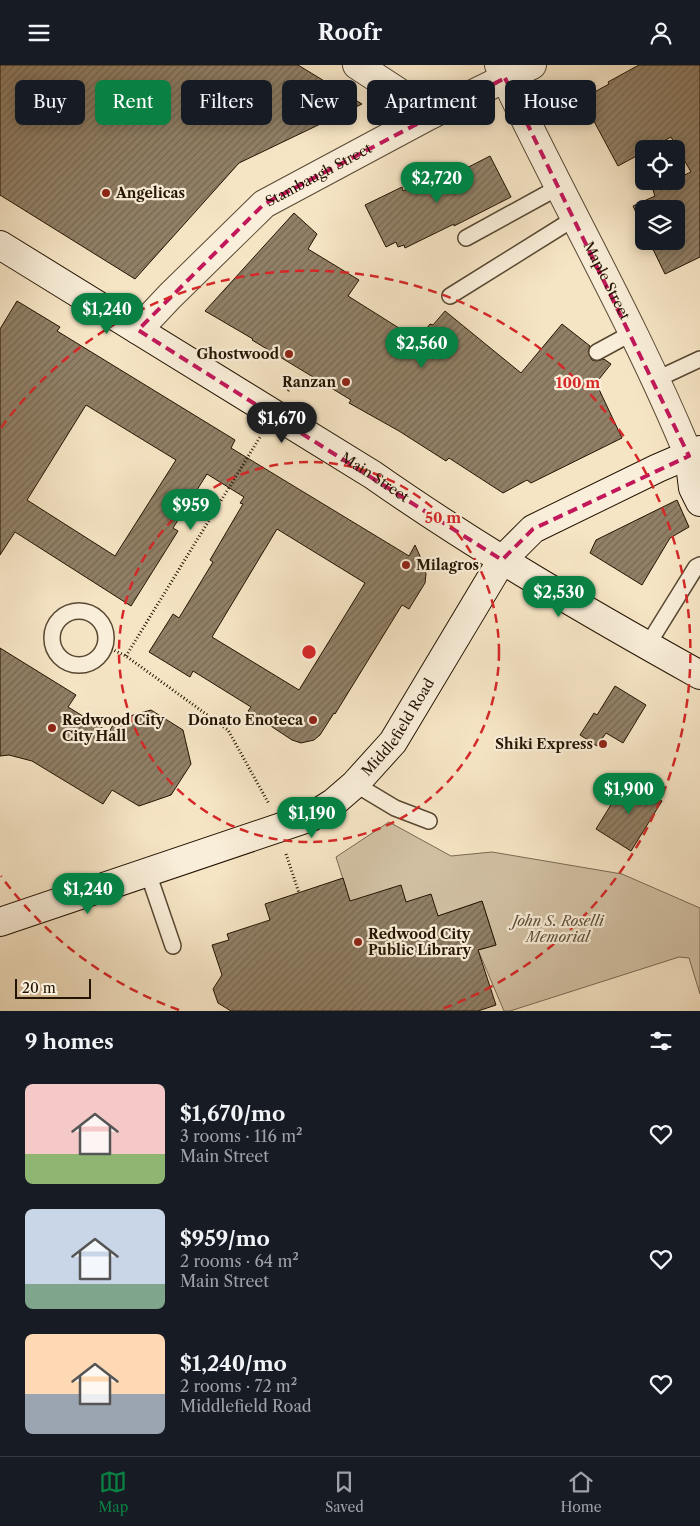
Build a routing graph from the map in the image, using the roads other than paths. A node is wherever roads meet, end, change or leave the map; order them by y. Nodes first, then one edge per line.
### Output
1 (357, 65) edge
2 (532, 65) edge
3 (502, 72) edge
4 (380, 80) edge
5 (489, 80) edge
6 (411, 125) edge
7 (559, 187) junction
8 (574, 218) junction
9 (466, 238) dead end
10 (0, 245) edge
11 (450, 296) dead end
12 (138, 330) junction
13 (632, 333) junction
14 (597, 353) dead end
15 (700, 359) edge
16 (655, 380) junction
17 (694, 453) edge
18 (700, 502) edge
19 (502, 560) junction
20 (700, 565) edge
21 (647, 645) junction
22 (700, 675) edge
23 (355, 784) junction
24 (430, 821) dead end
25 (148, 873) junction
26 (0, 922) edge
27 (173, 945) dead end

1 - 4 street
2 - 3 street, Stambaugh Street
3 - 5 street, Stambaugh Street
3 - 7 street, Maple Street
6 - 12 street, Stambaugh Street
7 - 8 street, Maple Street
7 - 9 lane
8 - 11 lane
8 - 13 street, Maple Street
10 - 12 street, Main Street
12 - 19 street, Main Street
13 - 14 lane
13 - 16 street, Maple Street
15 - 16 lane
16 - 17 street, Maple Street
17 - 18 street, Maple Street
17 - 19 street, Middlefield Road
19 - 21 street, Main Street
19 - 23 street, Middlefield Road
20 - 21 lane
21 - 22 street, Main Street
23 - 24 lane
23 - 25 street, Middlefield Road
25 - 26 street, Middlefield Road
25 - 27 lane

